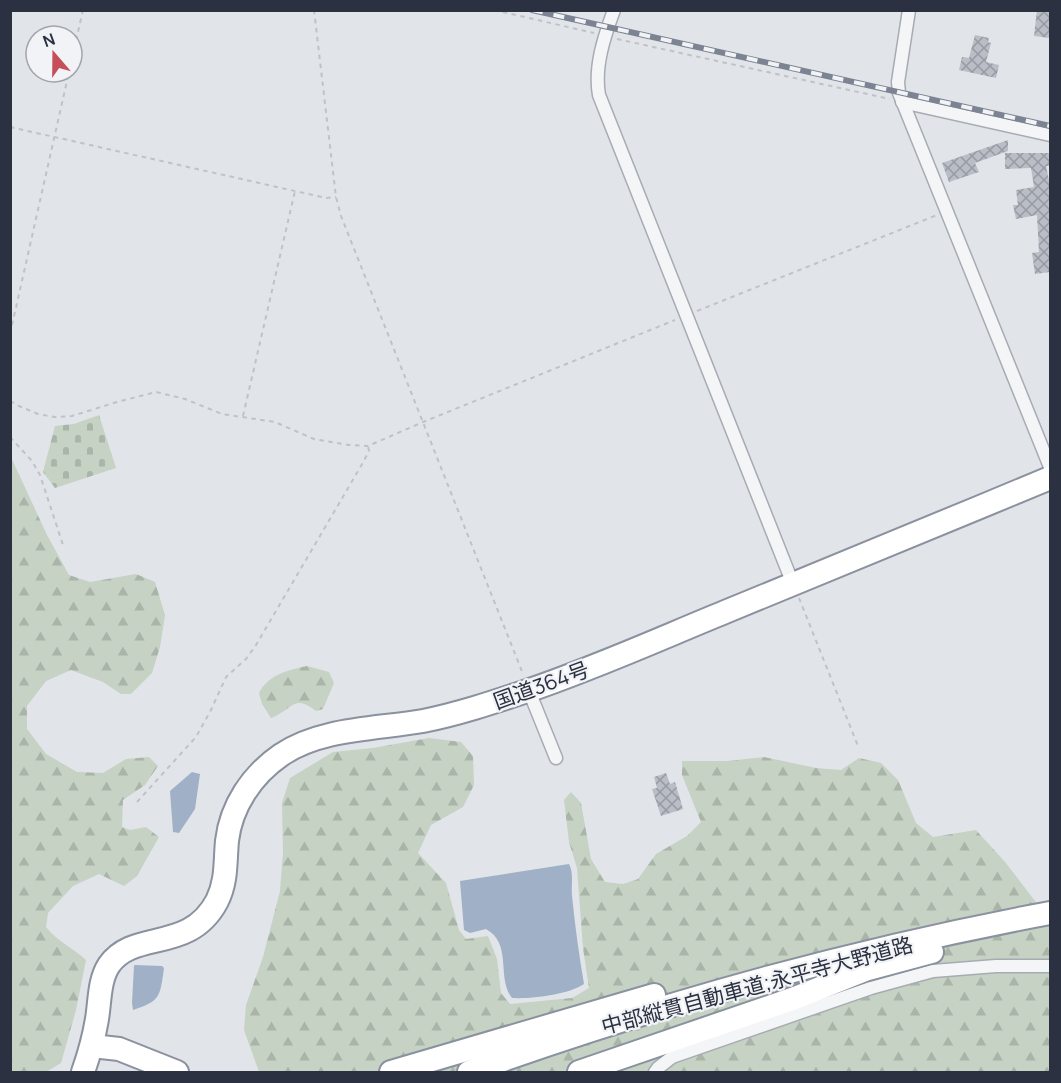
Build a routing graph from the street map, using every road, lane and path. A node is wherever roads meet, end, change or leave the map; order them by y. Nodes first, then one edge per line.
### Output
1 (314, 10) edge
2 (494, 10) edge
3 (614, 10) edge
4 (909, 10) edge
5 (605, 36) junction
6 (66, 84) edge
7 (902, 102) junction
8 (10, 127) edge
9 (1050, 135) edge
10 (54, 136) junction
11 (295, 191) junction
12 (336, 197) junction
13 (946, 211) junction
14 (686, 315) junction
15 (10, 334) edge
16 (10, 400) edge
17 (243, 418) junction
18 (423, 422) junction
19 (10, 437) edge
20 (368, 446) junction
21 (1050, 467) edge
22 (1050, 477) edge
23 (63, 545) dead end
24 (793, 584) junction
25 (529, 691) junction
26 (858, 746) dead end
27 (556, 758) dead end
28 (137, 802) dead end
29 (1050, 914) edge
30 (1050, 966) edge
31 (92, 1046) junction
32 (470, 1064) edge
33 (83, 1072) edge
34 (151, 1072) edge
35 (177, 1072) edge
36 (391, 1072) edge
37 (579, 1072) edge
38 (655, 1072) edge

1 - 12 path
2 - 5 path
3 - 5 street
4 - 7 street
5 - 7 path
5 - 14 street
6 - 10 path
7 - 9 street
7 - 13 street
8 - 10 path
10 - 11 path
10 - 15 path
11 - 12 path
11 - 17 path
12 - 18 path
13 - 14 path
13 - 21 street
14 - 18 path
14 - 24 street
16 - 17 path
17 - 20 path
18 - 20 path
18 - 25 path
19 - 23 path
20 - 28 path
22 - 24 highway, 国道364号
24 - 25 highway, 国道364号
24 - 26 path
25 - 27 street
25 - 31 highway, 国道364号
29 - 32 highway, 中部縦貫自動車道;永平寺大野道路
29 - 37 highway
30 - 38 street
31 - 33 highway
31 - 34 highway
31 - 35 highway
32 - 36 highway, 中部縦貫自動車道;永平寺大野道路

